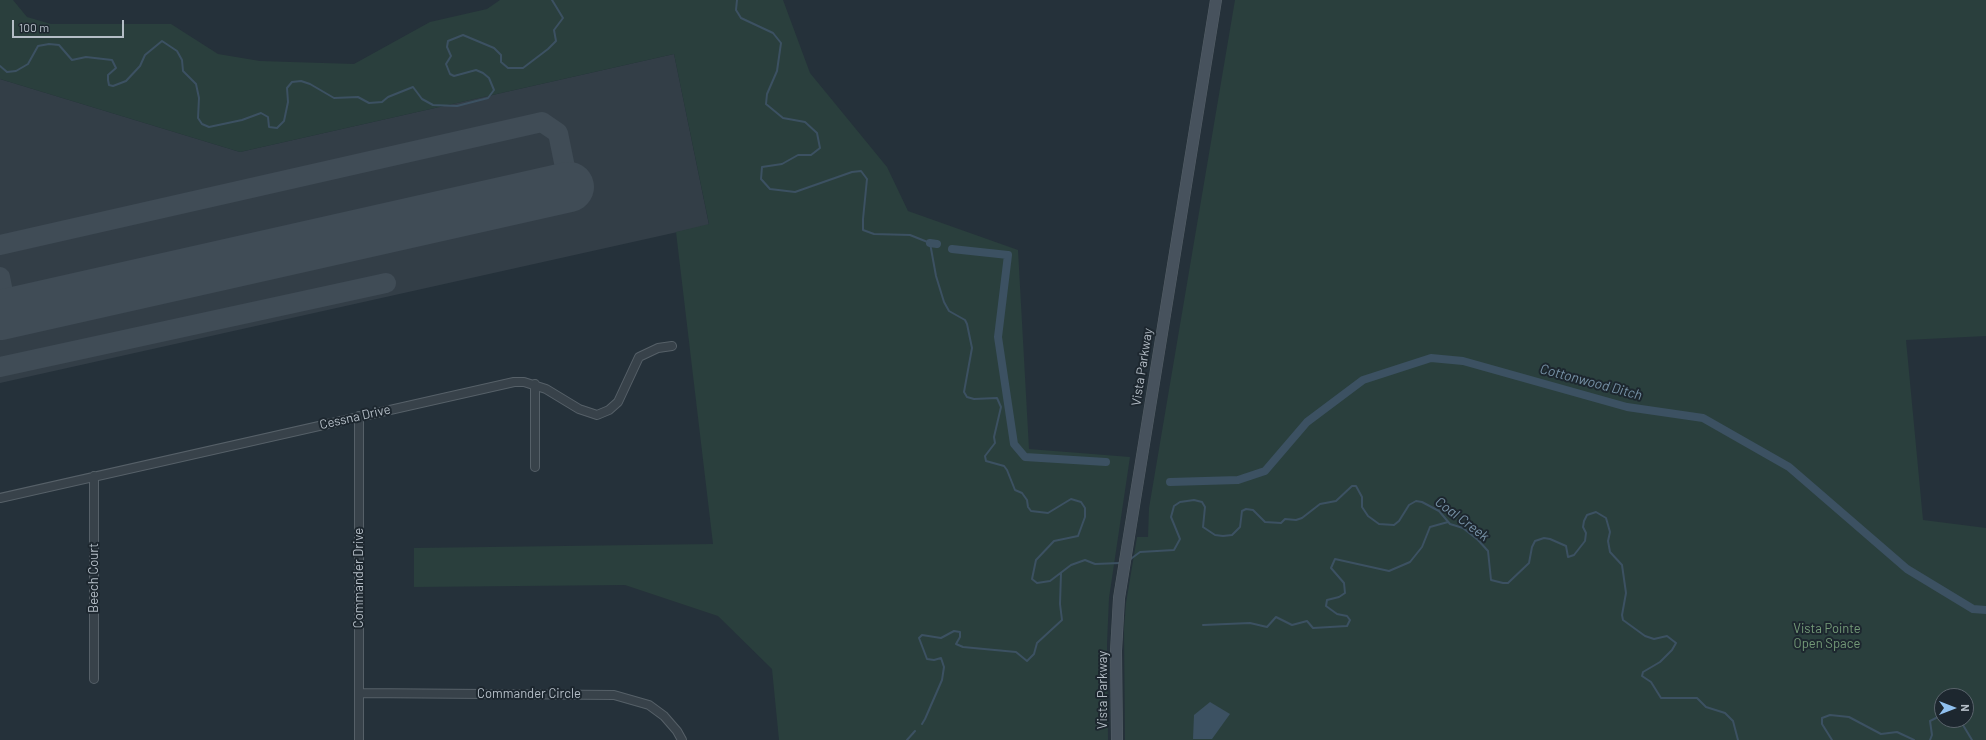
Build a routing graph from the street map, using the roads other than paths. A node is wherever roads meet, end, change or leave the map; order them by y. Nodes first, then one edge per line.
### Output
1 (1216, 0) edge
2 (672, 346) dead end
3 (536, 384) junction
4 (359, 416) junction
5 (535, 467) dead end
6 (94, 476) junction
7 (0, 498) edge
8 (94, 679) dead end
9 (359, 693) junction
10 (359, 740) edge
11 (682, 740) edge
12 (1117, 740) edge

1 - 12 street, Vista Parkway
2 - 3 street, Cessna Drive
3 - 4 street, Cessna Drive
3 - 5 street
4 - 6 street, Cessna Drive
4 - 9 street, Commander Drive
6 - 7 street, Cessna Drive
6 - 8 street, Beech Court
9 - 10 street, Commander Drive
9 - 11 street, Commander Circle

